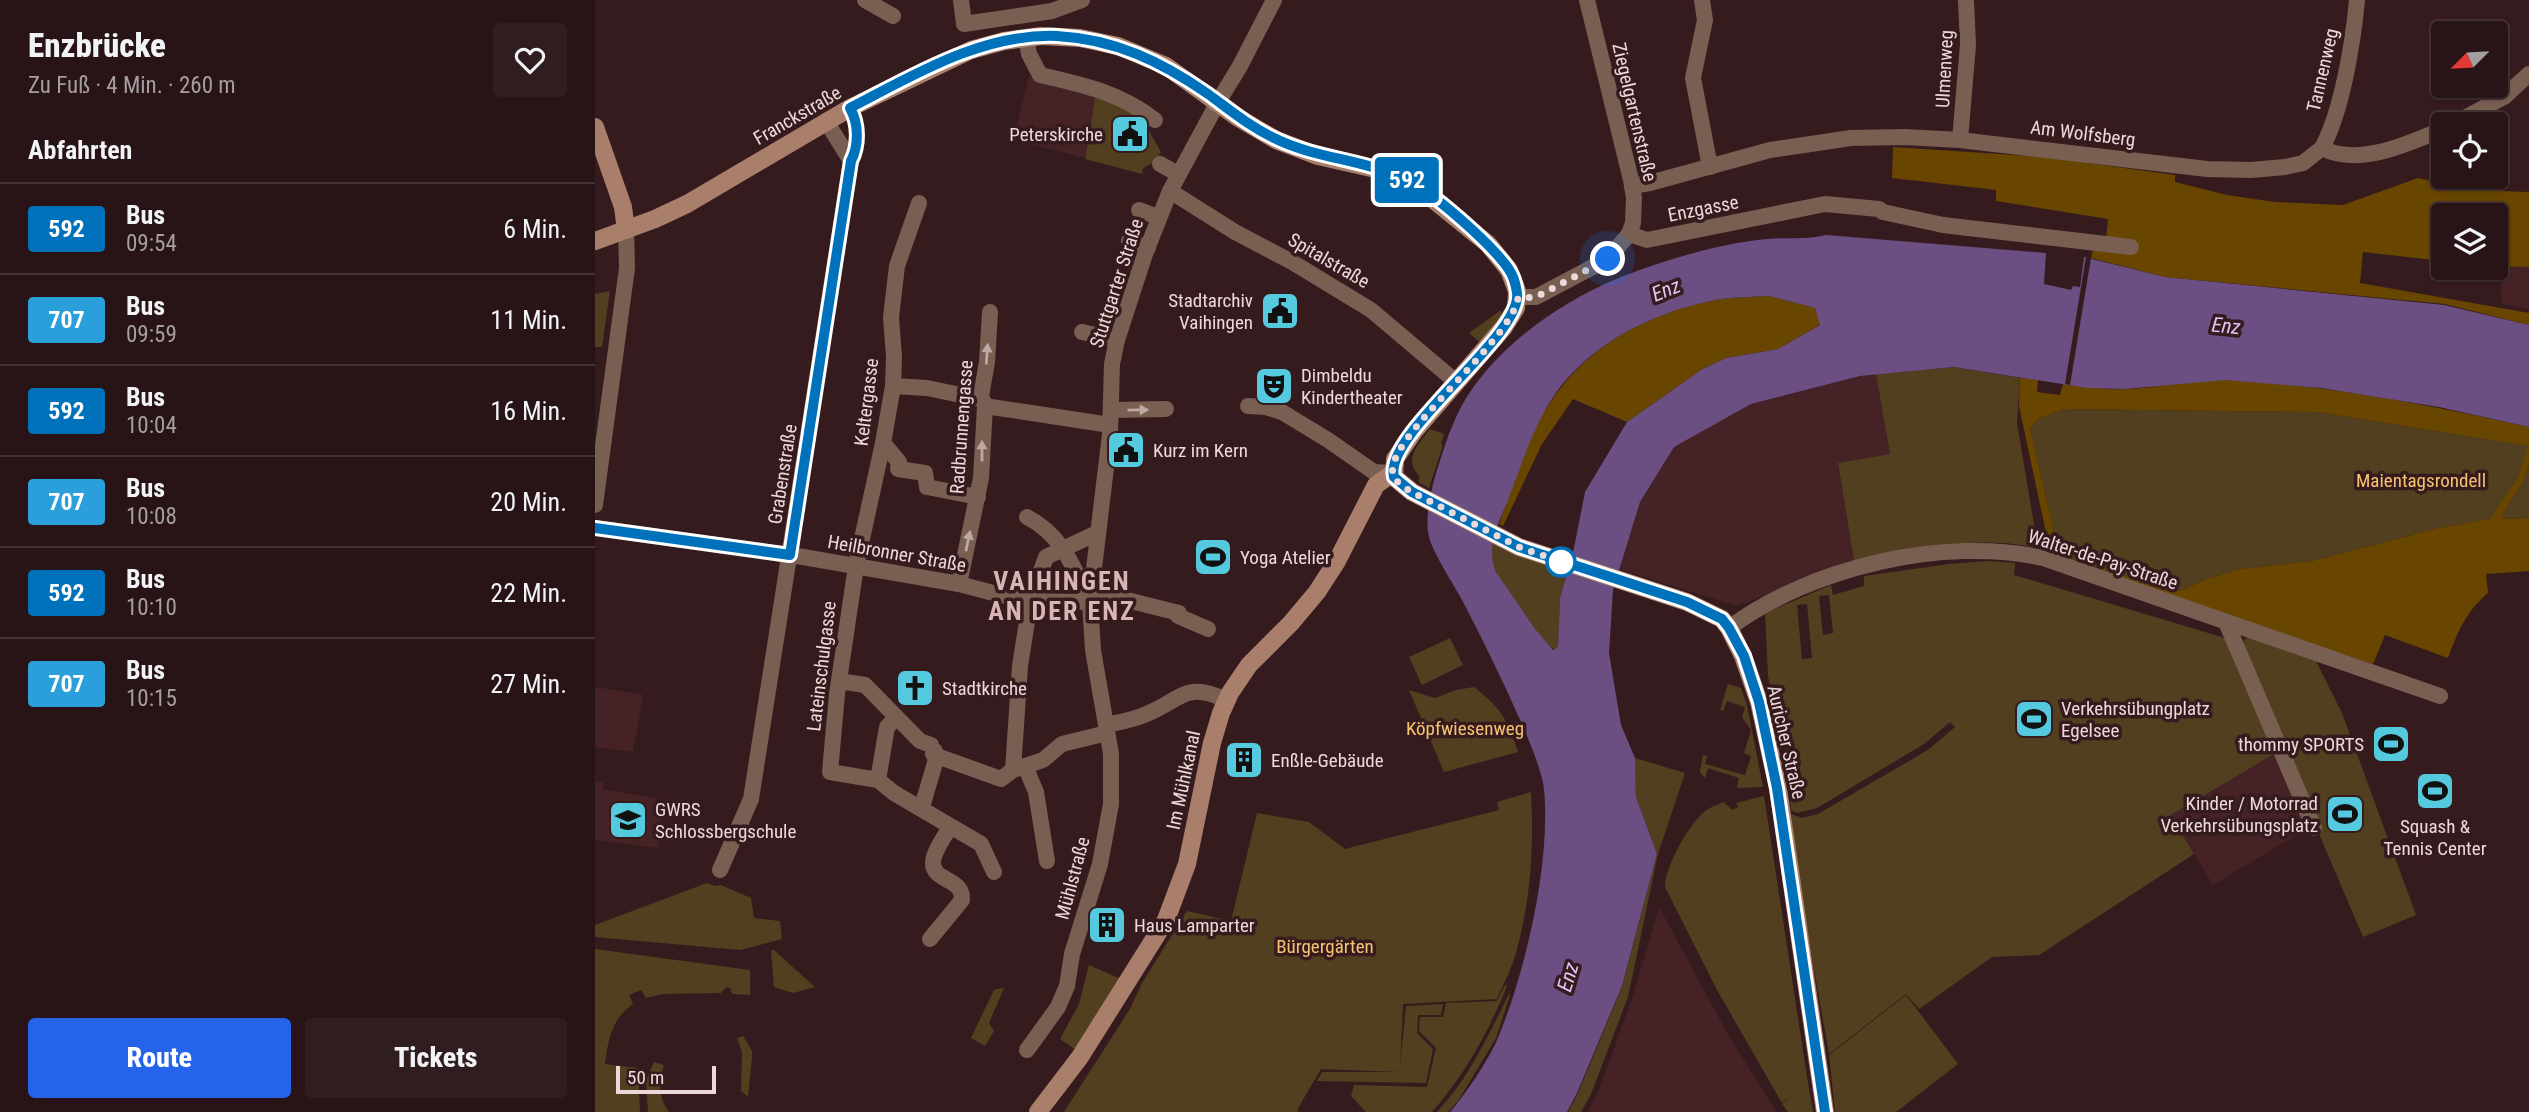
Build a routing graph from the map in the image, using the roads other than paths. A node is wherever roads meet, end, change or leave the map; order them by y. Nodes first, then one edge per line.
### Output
1 (865, 0) edge
2 (961, 0) edge
3 (1082, 0) edge
4 (1273, 0) edge
5 (1587, 0) edge
6 (1702, 0) edge
7 (1966, 0) edge
8 (2357, 0) edge
9 (893, 16) dead end
10 (1026, 38) junction
11 (2529, 74) edge
12 (1218, 102) junction
13 (850, 108) junction
14 (2476, 112) edge
15 (1155, 120) dead end
16 (826, 121) junction
17 (595, 127) edge
18 (2431, 134) edge
19 (1960, 140) junction
20 (2322, 148) junction
21 (851, 161) junction
22 (1160, 163) dead end
23 (1710, 167) junction
24 (1178, 174) junction
25 (1632, 186) junction
26 (1170, 191) junction
27 (919, 203) dead end
28 (1139, 210) dead end
29 (1158, 217) junction
30 (626, 230) junction
31 (1629, 234) junction
32 (595, 241) edge
33 (1129, 241) dead end
34 (2131, 247) dead end
35 (1146, 251) junction
36 (1518, 298) junction
37 (990, 312) dead end
38 (1081, 332) dead end
39 (1117, 340) junction
40 (1455, 381) junction
41 (893, 386) junction
42 (983, 401) junction
43 (1248, 406) dead end
44 (1166, 409) dead end
45 (1110, 418) junction
46 (883, 443) junction
47 (1393, 473) junction
48 (978, 497) junction
49 (595, 505) edge
50 (1027, 517) dead end
51 (595, 528) edge
52 (1097, 533) junction
53 (1065, 548) junction
54 (790, 555) junction
55 (856, 566) junction
56 (959, 584) junction
57 (1094, 595) junction
58 (1027, 601) junction
59 (2225, 622) junction
60 (1729, 628) junction
61 (1208, 629) dead end
62 (839, 681) junction
63 (1236, 692) junction
64 (2440, 696) dead end
65 (896, 718) junction
66 (1107, 729) junction
67 (935, 744) junction
68 (1013, 772) junction
69 (878, 780) junction
70 (922, 807) junction
71 (950, 827) junction
72 (2314, 828) dead end
73 (1047, 861) dead end
74 (720, 870) dead end
75 (993, 872) dead end
76 (930, 939) dead end
77 (1027, 1050) dead end
78 (1038, 1112) edge
79 (1825, 1112) edge

1 - 9 street
2 - 3 street
4 - 12 street, Stuttgarter Straße
5 - 25 street, Ziegelgartenstraße
6 - 23 street
7 - 19 street, Ulmenweg
8 - 20 street, Tannenweg
10 - 12 street, Franckstraße
10 - 13 street, Franckstraße
10 - 15 street
11 - 14 street
12 - 24 street, Stuttgarter Straße
12 - 36 street, Franckstraße
13 - 16 street, Franckstraße
13 - 21 street, Grabenstraße
16 - 21 street
16 - 30 street, Franckstraße
17 - 30 street
18 - 20 street
19 - 20 street, Am Wolfsberg
19 - 23 street, Am Wolfsberg
21 - 54 street, Grabenstraße
22 - 24 street
23 - 25 street, Am Wolfsberg
24 - 26 street, Stuttgarter Straße
25 - 31 street, Ziegelgartenstraße
26 - 29 street, Stuttgarter Straße
26 - 40 street, Spitalstraße
27 - 41 street, Keltergasse
28 - 29 street
29 - 35 street, Stuttgarter Straße
30 - 32 street, Franckstraße
30 - 49 street
31 - 34 street, Enzgasse
31 - 36 street
33 - 35 street
35 - 39 street, Stuttgarter Straße
36 - 40 street
42 -> 37 street, Radbrunnengasse
38 - 39 street
39 - 45 street, Stuttgarter Straße
40 - 47 street
41 - 42 street
41 - 46 street, Keltergasse
42 - 45 street
48 -> 42 street, Radbrunnengasse
43 - 47 street, Auricher Straße
45 -> 44 street
45 - 52 street, Stuttgarter Straße
46 - 48 street
46 - 55 street, Keltergasse
47 - 60 street, Auricher Straße
47 - 63 street, Im Mühlkanal
56 -> 48 street, Radbrunnengasse
50 - 53 street
51 - 54 street, Heilbronner Straße
52 - 53 street
52 - 57 street, Stuttgarter Straße
53 - 57 street
53 - 58 street
54 - 55 street, Heilbronner Straße
54 - 74 street, Grabenstraße
55 - 56 street, Heilbronner Straße
55 - 62 street, Lateinschulgasse
56 - 58 street, Heilbronner Straße
57 - 58 street, Heilbronner Straße
57 - 61 street, Heilbronner Straße
57 - 66 street, Mühlstraße
58 - 68 street
59 - 60 street, Walter-de-Pay-Straße
59 - 64 street, Walter-de-Pay-Straße
59 - 72 street
60 - 79 street, Auricher Straße
62 - 65 street
62 - 69 street, Lateinschulgasse
63 - 66 street
63 - 78 street, Im Mühlkanal
65 - 67 street
65 - 69 street
66 - 68 street
66 - 77 street, Mühlstraße
67 - 68 street
67 - 70 street
68 - 73 street
69 - 70 street
70 - 71 street
71 - 75 street
71 - 76 street

